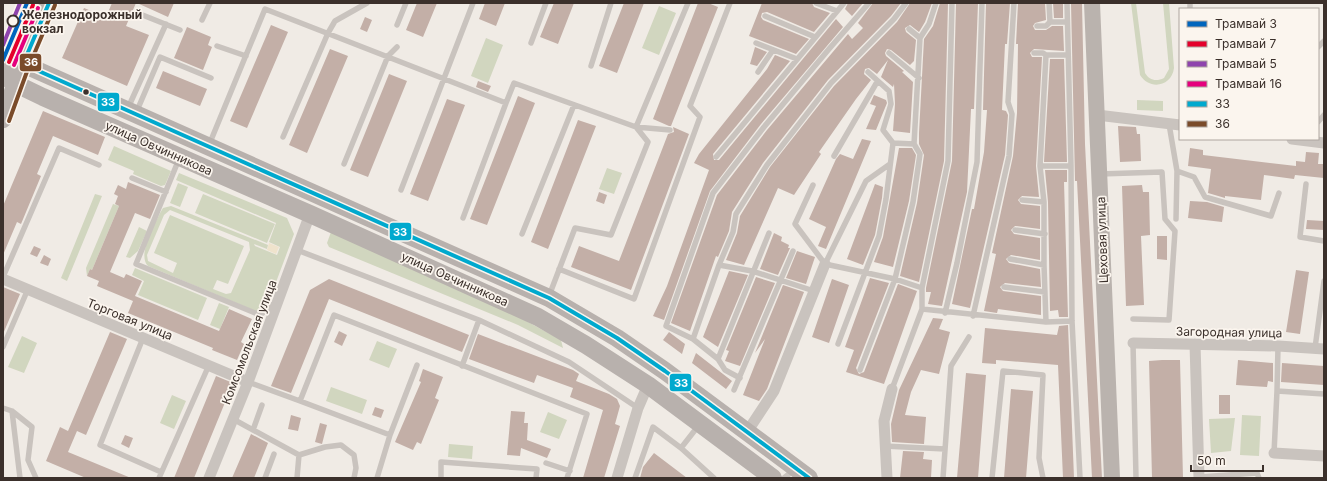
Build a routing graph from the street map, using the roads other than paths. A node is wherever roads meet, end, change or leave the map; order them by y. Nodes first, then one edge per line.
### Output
1 (49, 3) edge
2 (210, 3) edge
3 (270, 3) edge
4 (366, 3) edge
5 (406, 3) edge
6 (472, 3) edge
7 (546, 3) edge
8 (611, 3) edge
9 (688, 3) edge
10 (730, 3) edge
11 (816, 3) edge
12 (844, 3) edge
13 (869, 3) edge
14 (906, 3) edge
15 (936, 3) edge
16 (952, 3) edge
17 (982, 3) edge
18 (1014, 3) edge
19 (1049, 3) edge
20 (1067, 3) edge
21 (1092, 3) edge
22 (269, 10) junction
23 (837, 11) junction
24 (140, 14) dead end
25 (765, 16) dead end
26 (202, 20) dead end
27 (1050, 22) junction
28 (1067, 22) junction
29 (166, 24) junction
30 (397, 25) dead end
31 (1037, 26) dead end
32 (909, 29) dead end
33 (180, 30) dead end
34 (328, 33) junction
35 (815, 37) junction
36 (920, 38) junction
37 (531, 43) dead end
38 (756, 43) dead end
39 (217, 46) dead end
40 (397, 47) dead end
41 (773, 50) junction
42 (889, 53) dead end
43 (1034, 53) dead end
44 (1046, 55) junction
45 (1067, 55) junction
46 (246, 56) junction
47 (388, 56) junction
48 (3, 59) edge
49 (797, 59) junction
50 (23, 64) junction
51 (591, 66) dead end
52 (758, 72) dead end
53 (868, 72) dead end
54 (211, 78) dead end
55 (443, 78) junction
56 (919, 78) junction
57 (9, 79) edge
58 (877, 82) junction
59 (506, 103) junction
60 (574, 104) junction
61 (131, 113) junction
62 (1097, 115) junction
63 (3, 119) edge
64 (1174, 124) edge
65 (636, 127) junction
66 (670, 130) dead end
67 (283, 137) dead end
68 (1306, 140) edge
69 (893, 143) junction
70 (1324, 143) edge
71 (914, 144) junction
72 (208, 147) junction
73 (834, 156) dead end
74 (180, 157) junction
75 (716, 157) dead end
76 (344, 164) dead end
77 (890, 164) junction
78 (100, 165) dead end
79 (1040, 166) junction
80 (1071, 166) junction
81 (1177, 171) junction
82 (1100, 174) junction
83 (132, 178) dead end
84 (1306, 184) dead end
85 (813, 185) dead end
86 (401, 190) dead end
87 (166, 192) junction
88 (1278, 193) dead end
89 (1022, 200) dead end
90 (1044, 202) junction
91 (310, 214) junction
92 (463, 218) dead end
93 (1176, 219) dead end
94 (1015, 230) dead end
95 (769, 233) dead end
96 (522, 234) dead end
97 (1045, 234) junction
98 (1324, 241) edge
99 (297, 250) junction
100 (793, 250) dead end
101 (1010, 259) dead end
102 (825, 264) junction
103 (1044, 264) junction
104 (719, 265) junction
105 (559, 268) junction
106 (752, 271) junction
107 (864, 272) junction
108 (3, 278) edge
109 (895, 279) junction
110 (781, 281) junction
111 (1324, 281) edge
112 (1004, 287) dead end
113 (922, 288) junction
114 (28, 289) junction
115 (814, 291) junction
116 (1045, 292) junction
117 (1323, 293) edge
118 (549, 298) junction
119 (279, 299) junction
120 (922, 309) junction
121 (945, 313) junction
122 (974, 316) junction
123 (1134, 319) dead end
124 (479, 320) junction
125 (1072, 321) junction
126 (1046, 322) junction
127 (969, 337) dead end
128 (143, 338) junction
129 (693, 340) junction
130 (1133, 343) joint
131 (838, 344) dead end
132 (1195, 344) junction
133 (1278, 346) junction
134 (3, 347) edge
135 (1319, 348) edge
136 (718, 359) junction
137 (209, 365) junction
138 (417, 365) dead end
139 (462, 366) junction
140 (860, 370) dead end
141 (740, 378) junction
142 (248, 382) junction
143 (648, 385) junction
144 (892, 389) joint
145 (734, 390) dead end
146 (1277, 391) junction
147 (1324, 394) edge
148 (300, 401) junction
149 (262, 405) dead end
150 (3, 408) edge
151 (638, 408) junction
152 (12, 411) junction
153 (233, 419) junction
154 (700, 423) junction
155 (253, 430) junction
156 (747, 432) junction
157 (390, 435) junction
158 (884, 446) junction
159 (681, 448) junction
160 (945, 449) junction
161 (1274, 453) joint
162 (274, 454) dead end
163 (299, 455) junction
164 (1324, 458) edge
165 (546, 463) dead end
166 (570, 471) junction
167 (161, 472) junction
168 (796, 475) edge
169 (1199, 477) edge
170 (1218, 477) edge
171 (20, 478) edge
172 (36, 478) edge
173 (159, 478) edge
174 (209, 478) edge
175 (265, 478) edge
176 (297, 478) edge
177 (354, 478) edge
178 (377, 478) edge
179 (441, 478) edge
180 (536, 478) edge
181 (568, 478) edge
182 (617, 478) edge
183 (635, 478) edge
184 (714, 478) edge
185 (773, 478) edge
186 (887, 478) edge
187 (943, 478) edge
188 (992, 478) edge
189 (1043, 478) edge
190 (1080, 478) edge
191 (1112, 478) edge
192 (1136, 478) edge
193 (1258, 478) edge

1 - 50 main road
2 - 26 lane
3 - 22 lane
4 - 34 lane
5 - 30 lane
6 - 55 lane
7 - 37 lane
8 - 51 lane
9 - 65 lane
10 - 105 lane
11 - 23 lane
12 - 23 lane
13 - 129 lane
14 - 104 lane
15 - 36 lane
16 - 113 lane
17 - 121 lane
18 - 122 lane
19 - 27 lane
20 - 28 lane
21 - 62 main road, Цеховая улица
22 - 34 lane
22 - 46 lane
23 - 35 lane
24 - 29 lane
25 - 35 lane
27 - 28 lane
27 - 31 lane
28 - 45 lane
29 - 33 lane
29 - 61 lane
32 - 36 lane
34 - 47 lane
34 - 67 lane
35 - 49 lane
36 - 56 lane
38 - 41 lane
39 - 46 lane
40 - 47 lane
41 - 49 lane
41 - 52 lane
42 - 56 lane
43 - 44 lane
44 - 45 lane
44 - 79 lane
45 - 80 lane
46 - 72 lane
47 - 55 lane
47 - 76 lane
48 - 50 main road, улица Овчинникова
49 - 75 lane
50 - 57 main road
50 - 61 main road, улица Овчинникова
53 - 58 lane
54 - 61 lane
55 - 59 lane
55 - 86 lane
56 - 71 lane
57 - 63 main road
57 - 74 main road, улица Овчинникова
58 - 69 lane
58 - 73 lane
59 - 60 lane
59 - 92 lane
60 - 65 lane
60 - 96 lane
61 - 72 main road, улица Овчинникова
62 - 64 street
62 - 82 main road, Цеховая улица
64 - 81 lane
65 - 66 lane
65 - 105 lane
68 - 70 street
69 - 71 lane
69 - 77 lane
71 - 109 lane
72 - 118 main road, улица Овчинникова
74 - 87 lane
74 - 91 main road, улица Овчинникова
77 - 102 lane
77 - 107 lane
78 - 108 lane
79 - 80 lane
79 - 90 lane
80 - 125 lane
81 - 88 lane
81 - 93 lane
82 - 123 lane
82 - 191 main road, Цеховая улица
83 - 87 lane
84 - 98 lane
85 - 102 lane
87 - 119 lane
89 - 90 lane
90 - 97 lane
91 - 99 street, Комсомольская улица
91 - 143 main road, улица Овчинникова
94 - 97 lane
95 - 106 lane
97 - 103 lane
99 - 119 street, Комсомольская улица
99 - 124 lane
100 - 110 lane
101 - 103 lane
102 - 107 lane
102 - 115 street
103 - 116 lane
104 - 106 lane
104 - 129 lane
105 - 118 lane
106 - 110 lane
106 - 136 lane
107 - 109 lane
107 - 131 lane
108 - 114 street, Торговая улица
109 - 113 lane
109 - 140 lane
110 - 115 lane
110 - 141 lane
111 - 117 lane
112 - 116 lane
113 - 120 lane
114 - 128 street, Торговая улица
114 - 134 lane
115 - 156 street
116 - 126 lane
117 - 135 lane
118 - 156 main road, улица Овчинникова
119 - 142 street, Комсомольская улица
120 - 121 lane
120 - 144 lane
121 - 122 lane
122 - 126 lane
124 - 139 lane
124 - 151 lane
125 - 126 lane
125 - 190 lane
127 - 160 lane
128 - 137 street, Торговая улица
128 - 167 lane
129 - 136 lane
130 - 132 street, Загородная улица
130 - 192 lane
132 - 133 street, Загородная улица
132 - 169 street
133 - 135 street, Загородная улица
133 - 146 lane
136 - 141 lane
137 - 142 street, Торговая улица
137 - 167 lane
138 - 157 lane
139 - 148 lane
139 - 166 lane
141 - 145 lane
142 - 148 lane
142 - 153 street, Комсомольская улица
143 - 151 street
143 - 154 main road, улица Овчинникова
144 - 158 street
146 - 147 lane
146 - 161 lane
148 - 157 lane
149 - 155 lane
150 - 152 lane
151 - 182 street
152 - 171 lane
152 - 172 lane
153 - 155 lane
153 - 174 street, Комсомольская улица
154 - 159 lane
154 - 185 main road, улица Овчинникова
155 - 163 lane
156 - 168 main road, улица Овчинникова
157 - 178 lane
158 - 160 lane
158 - 186 street
159 - 183 lane
159 - 184 lane
160 - 187 lane
161 - 164 street
162 - 175 lane
163 - 176 lane
163 - 177 lane
165 - 166 lane
166 - 181 lane
167 - 173 lane
169 - 170 lane
170 - 193 lane
179 - 180 lane
188 - 189 lane

